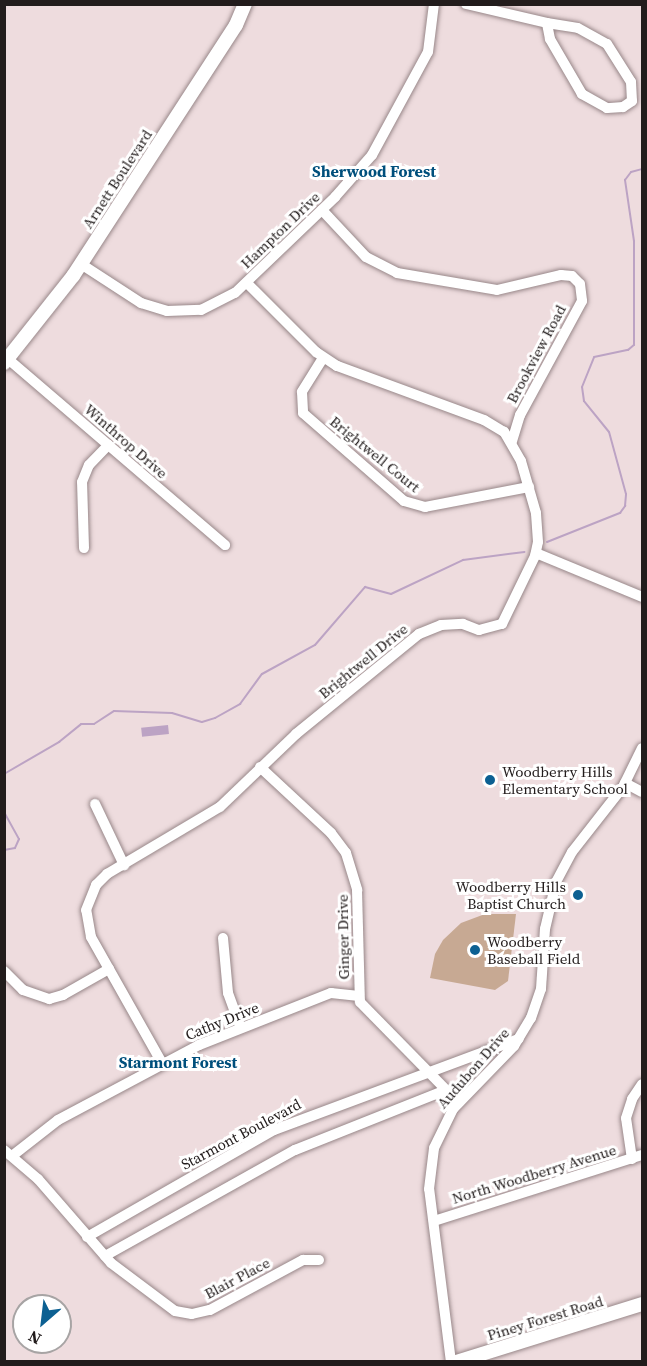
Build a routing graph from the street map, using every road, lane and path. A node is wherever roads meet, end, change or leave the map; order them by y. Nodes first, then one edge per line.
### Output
1 (245, 4) edge
2 (434, 4) edge
3 (466, 4) edge
4 (547, 23) junction
5 (322, 210) junction
6 (81, 264) junction
7 (247, 283) junction
8 (323, 358) junction
9 (6, 361) edge
10 (512, 442) junction
11 (108, 445) junction
12 (529, 487) junction
13 (225, 545) dead end
14 (84, 548) dead end
15 (536, 553) junction
16 (642, 597) edge
17 (642, 748) edge
18 (260, 767) junction
19 (626, 783) junction
20 (642, 792) edge
21 (94, 804) dead end
22 (124, 865) junction
23 (224, 938) dead end
24 (109, 969) junction
25 (4, 971) edge
26 (359, 996) junction
27 (241, 1028) junction
28 (519, 1039) junction
29 (162, 1063) junction
30 (429, 1073) junction
31 (642, 1084) edge
32 (446, 1090) junction
33 (459, 1103) junction
34 (8, 1153) edge
35 (637, 1157) edge
36 (434, 1221) junction
37 (87, 1237) junction
38 (105, 1256) junction
39 (319, 1260) dead end
40 (642, 1304) edge
41 (451, 1362) edge
42 (456, 1362) edge

1 - 6 main road, Arnett Boulevard
2 - 5 street, Hampton Drive
3 - 4 street
4 - 4 street
5 - 7 street, Hampton Drive
5 - 10 street, Brookview Road
6 - 7 street, Hampton Drive
6 - 9 main road, Arnett Boulevard
7 - 8 street
8 - 10 street
8 - 12 street, Brightwell Court
9 - 11 street, Winthrop Drive
10 - 12 street, Brightwell Drive
11 - 13 street, Winthrop Drive
11 - 14 street
12 - 15 street, Brightwell Drive
15 - 16 street
15 - 18 street, Brightwell Drive
17 - 19 street, Audubon Drive
18 - 22 street, Brightwell Drive
18 - 26 street, Ginger Drive
19 - 20 street
19 - 28 street, Audubon Drive
21 - 22 street
22 - 24 street, Brightwell Drive
23 - 27 street
24 - 25 street
24 - 29 street, Brightwell Drive
26 - 27 street, Cathy Drive
26 - 30 street, Ginger Drive
27 - 29 street, Cathy Drive
28 - 30 street, Starmont Boulevard
28 - 33 street, Audubon Drive
29 - 34 street, Cathy Drive
30 - 32 street, Ginger Drive
30 - 37 street, Starmont Boulevard
31 - 35 street
32 - 33 street, Ginger Drive
32 - 38 street
33 - 36 street, Audubon Drive
34 - 37 street, Blair Place
35 - 36 street, North Woodberry Avenue
36 - 41 street, Audubon Drive
37 - 38 street, Blair Place
38 - 39 street, Blair Place
40 - 42 main road, Piney Forest Road

